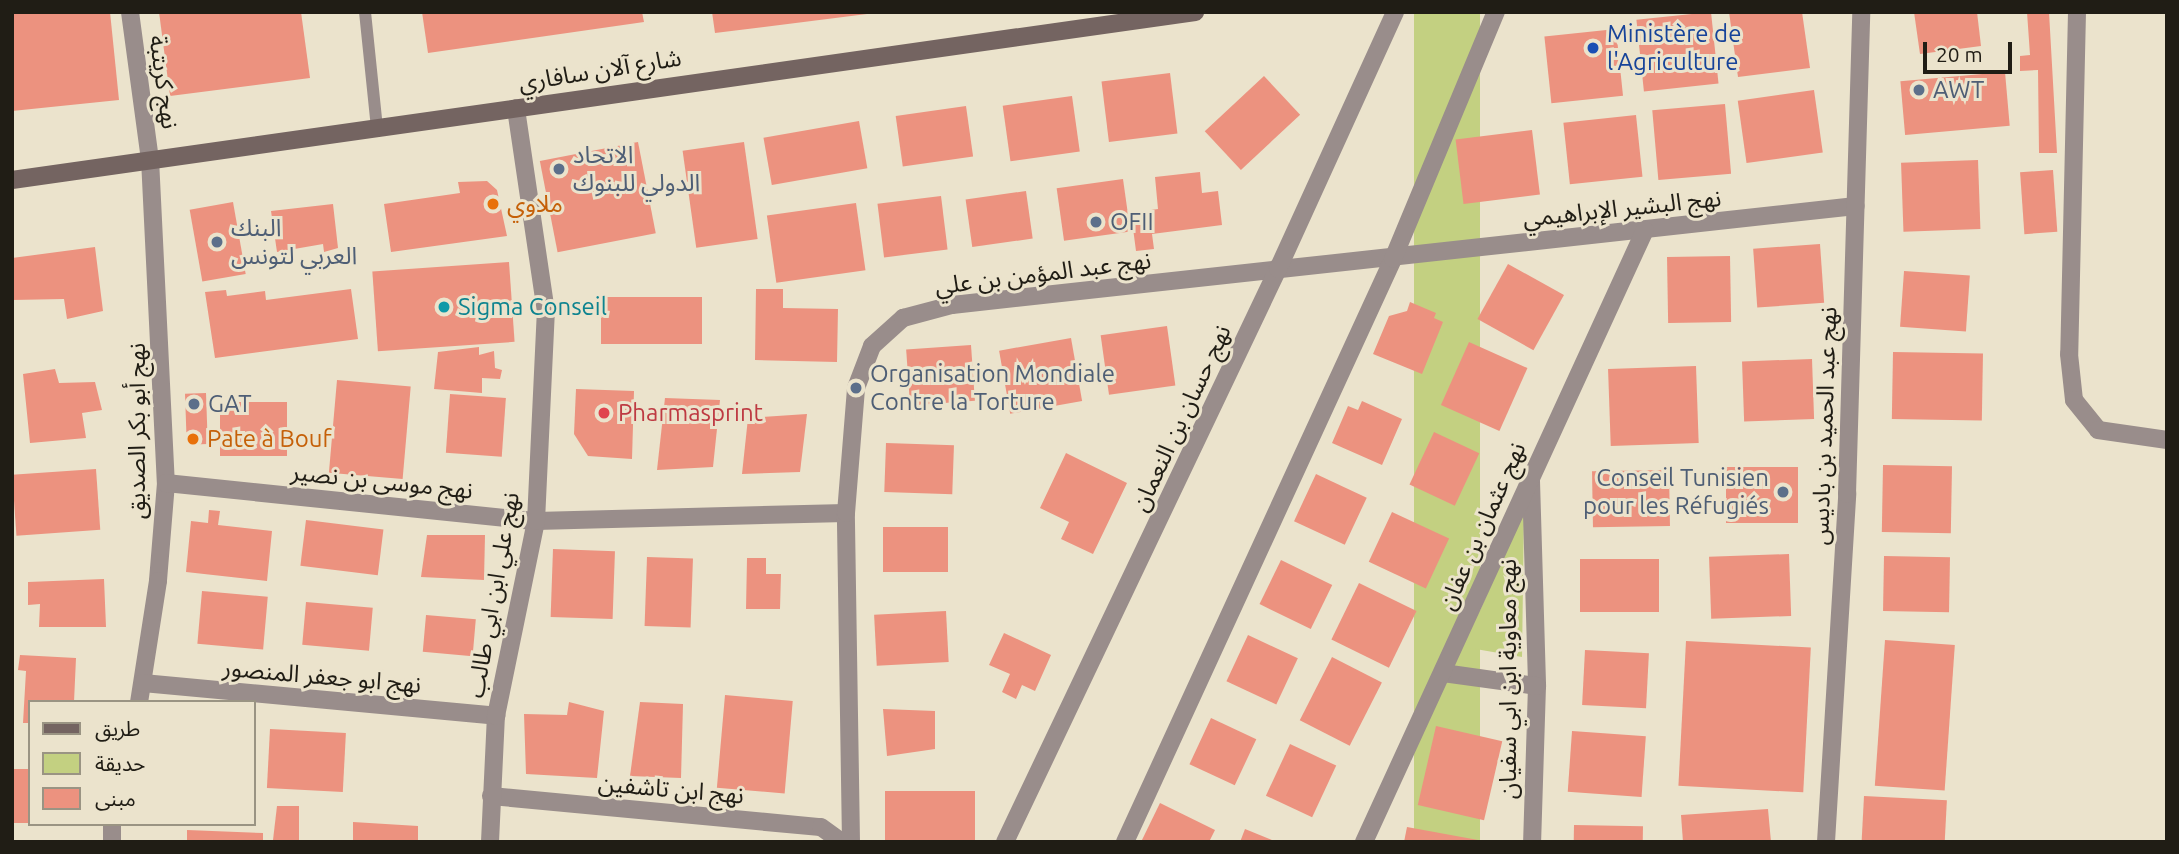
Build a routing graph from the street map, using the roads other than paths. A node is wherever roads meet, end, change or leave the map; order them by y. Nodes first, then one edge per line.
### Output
1 (130, 12) edge
2 (365, 12) edge
3 (1195, 12) edge
4 (1395, 12) edge
5 (1496, 12) edge
6 (1861, 12) edge
7 (2077, 12) edge
8 (516, 108) junction
9 (377, 128) junction
10 (150, 159) junction
11 (12, 180) edge
12 (1856, 206) junction
13 (1645, 230) junction
14 (1393, 259) junction
15 (1278, 269) junction
16 (2167, 440) edge
17 (1531, 474) junction
18 (166, 483) junction
19 (846, 513) junction
20 (536, 521) junction
21 (1443, 673) junction
22 (143, 684) junction
23 (1537, 686) junction
24 (139, 700) edge
25 (496, 716) junction
26 (491, 796) junction
27 (489, 842) edge
28 (842, 842) edge
29 (851, 842) edge
30 (1005, 842) edge
31 (1125, 842) edge
32 (1364, 842) edge
33 (1532, 842) edge
34 (1826, 842) edge

1 - 10 street, نهج كريتبة
2 - 9 lane
3 - 8 street, شارع آلان سافاري
4 - 15 street, نهج حسان بن النعمان
5 - 14 street
6 - 12 street, نهج عبد الحميد بن باديس
7 - 16 street
8 - 9 street, شارع آلان سافاري
8 - 20 street, نهج علي ابن ابي طالب
9 - 10 street, شارع آلان سافاري
10 - 11 street, شارع آلان سافاري
10 - 18 street, نهج أبو بكر الصديق
12 - 13 street, نهج البشير الإبراهيمي
12 - 34 street, نهج عبد الحميد بن باديس
13 - 14 street, نهج البشير الإبراهيمي
13 - 17 street, نهج عثمان بن عفان
14 - 15 street, نهج عبد المؤمن بن علي
14 - 31 street
15 - 19 street, نهج عبد المؤمن بن علي
15 - 30 street, نهج حسان بن النعمان
17 - 21 street, نهج عثمان بن عفان
17 - 23 street, نهج معاوية ابن ابي سفيان
18 - 20 street, نهج موسى بن نصير
18 - 22 street, نهج أبو بكر الصديق
19 - 20 street, نهج موسى بن نصير
19 - 29 street, نهج عبد المؤمن بن علي
20 - 25 street, نهج علي ابن ابي طالب
21 - 23 street
21 - 32 street, نهج عثمان بن عفان
22 - 24 street, نهج أبو بكر الصديق
22 - 25 street, نهج ابو جعفر المنصور
23 - 33 street, نهج معاوية ابن ابي سفيان
25 - 26 street, نهج علي ابن ابي طالب
26 - 27 street, نهج علي ابن ابي طالب
26 - 28 street, نهج ابن تاشفين

